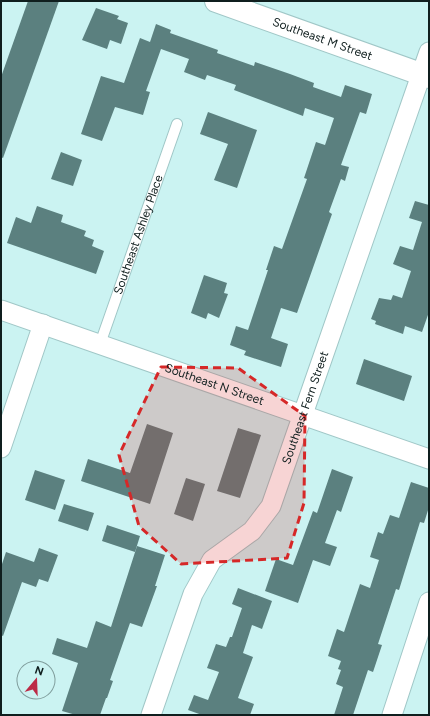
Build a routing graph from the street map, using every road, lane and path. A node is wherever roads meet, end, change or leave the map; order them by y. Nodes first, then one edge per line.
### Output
1 (216, 1) edge
2 (429, 52) edge
3 (425, 76) edge
4 (177, 124) dead end
5 (1, 310) edge
6 (43, 324) junction
7 (100, 344) junction
8 (302, 415) junction
9 (1, 448) edge
10 (429, 459) edge
11 (429, 602) edge
12 (151, 715) edge
13 (392, 715) edge

1 - 3 street, Southeast M Street
2 - 3 street, Southeast Fern Street
3 - 8 street, Southeast Fern Street
4 - 7 lane, Southeast Ashley Place
5 - 6 street, Southeast N Street
6 - 7 street, Southeast N Street
6 - 9 street
7 - 8 street, Southeast N Street
8 - 10 street, Southeast N Street
8 - 12 street, Southeast Fern Street
11 - 13 street

